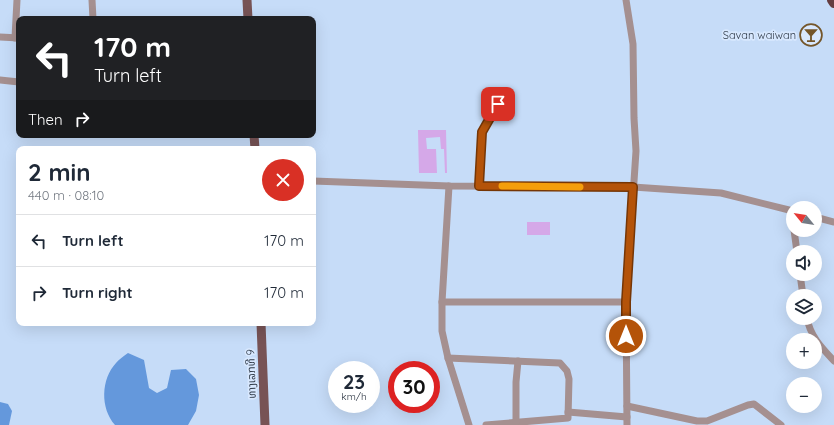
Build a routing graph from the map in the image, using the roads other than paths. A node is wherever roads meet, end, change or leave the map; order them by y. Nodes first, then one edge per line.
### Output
1 (17, 0) edge
2 (92, 0) edge
3 (247, 0) edge
4 (626, 0) edge
5 (832, 0) edge
6 (834, 3) edge
7 (17, 16) edge
8 (93, 16) edge
9 (248, 16) edge
10 (0, 37) edge
11 (16, 38) edge
12 (0, 80) edge
13 (16, 82) edge
14 (498, 104) dead end
15 (316, 181) edge
16 (449, 186) junction
17 (479, 186) junction
18 (633, 187) junction
19 (786, 209) edge
20 (822, 219) edge
21 (834, 222) edge
22 (442, 302) junction
23 (626, 302) junction
24 (809, 325) edge
25 (261, 326) edge
26 (448, 358) junction
27 (518, 361) junction
28 (834, 361) edge
29 (626, 406) junction
30 (568, 412) junction
31 (627, 421) edge
32 (516, 422) junction
33 (265, 425) edge
34 (469, 425) edge
35 (486, 425) edge
36 (781, 425) edge

1 - 7 street
2 - 8 street
3 - 9 main road
4 - 18 street
5 - 6 highway
10 - 11 street
12 - 13 street
14 - 17 street
15 - 16 street
16 - 17 street
16 - 22 street
17 - 18 street
18 - 19 street
18 - 23 street
20 - 21 street
22 - 23 street
22 - 26 street
23 - 29 street
24 - 28 street
25 - 33 main road, ທາງເລກທີ 9
26 - 27 street
26 - 34 street
27 - 30 street
27 - 32 street
29 - 31 street
29 - 36 street
30 - 31 street
30 - 32 street
32 - 35 street

